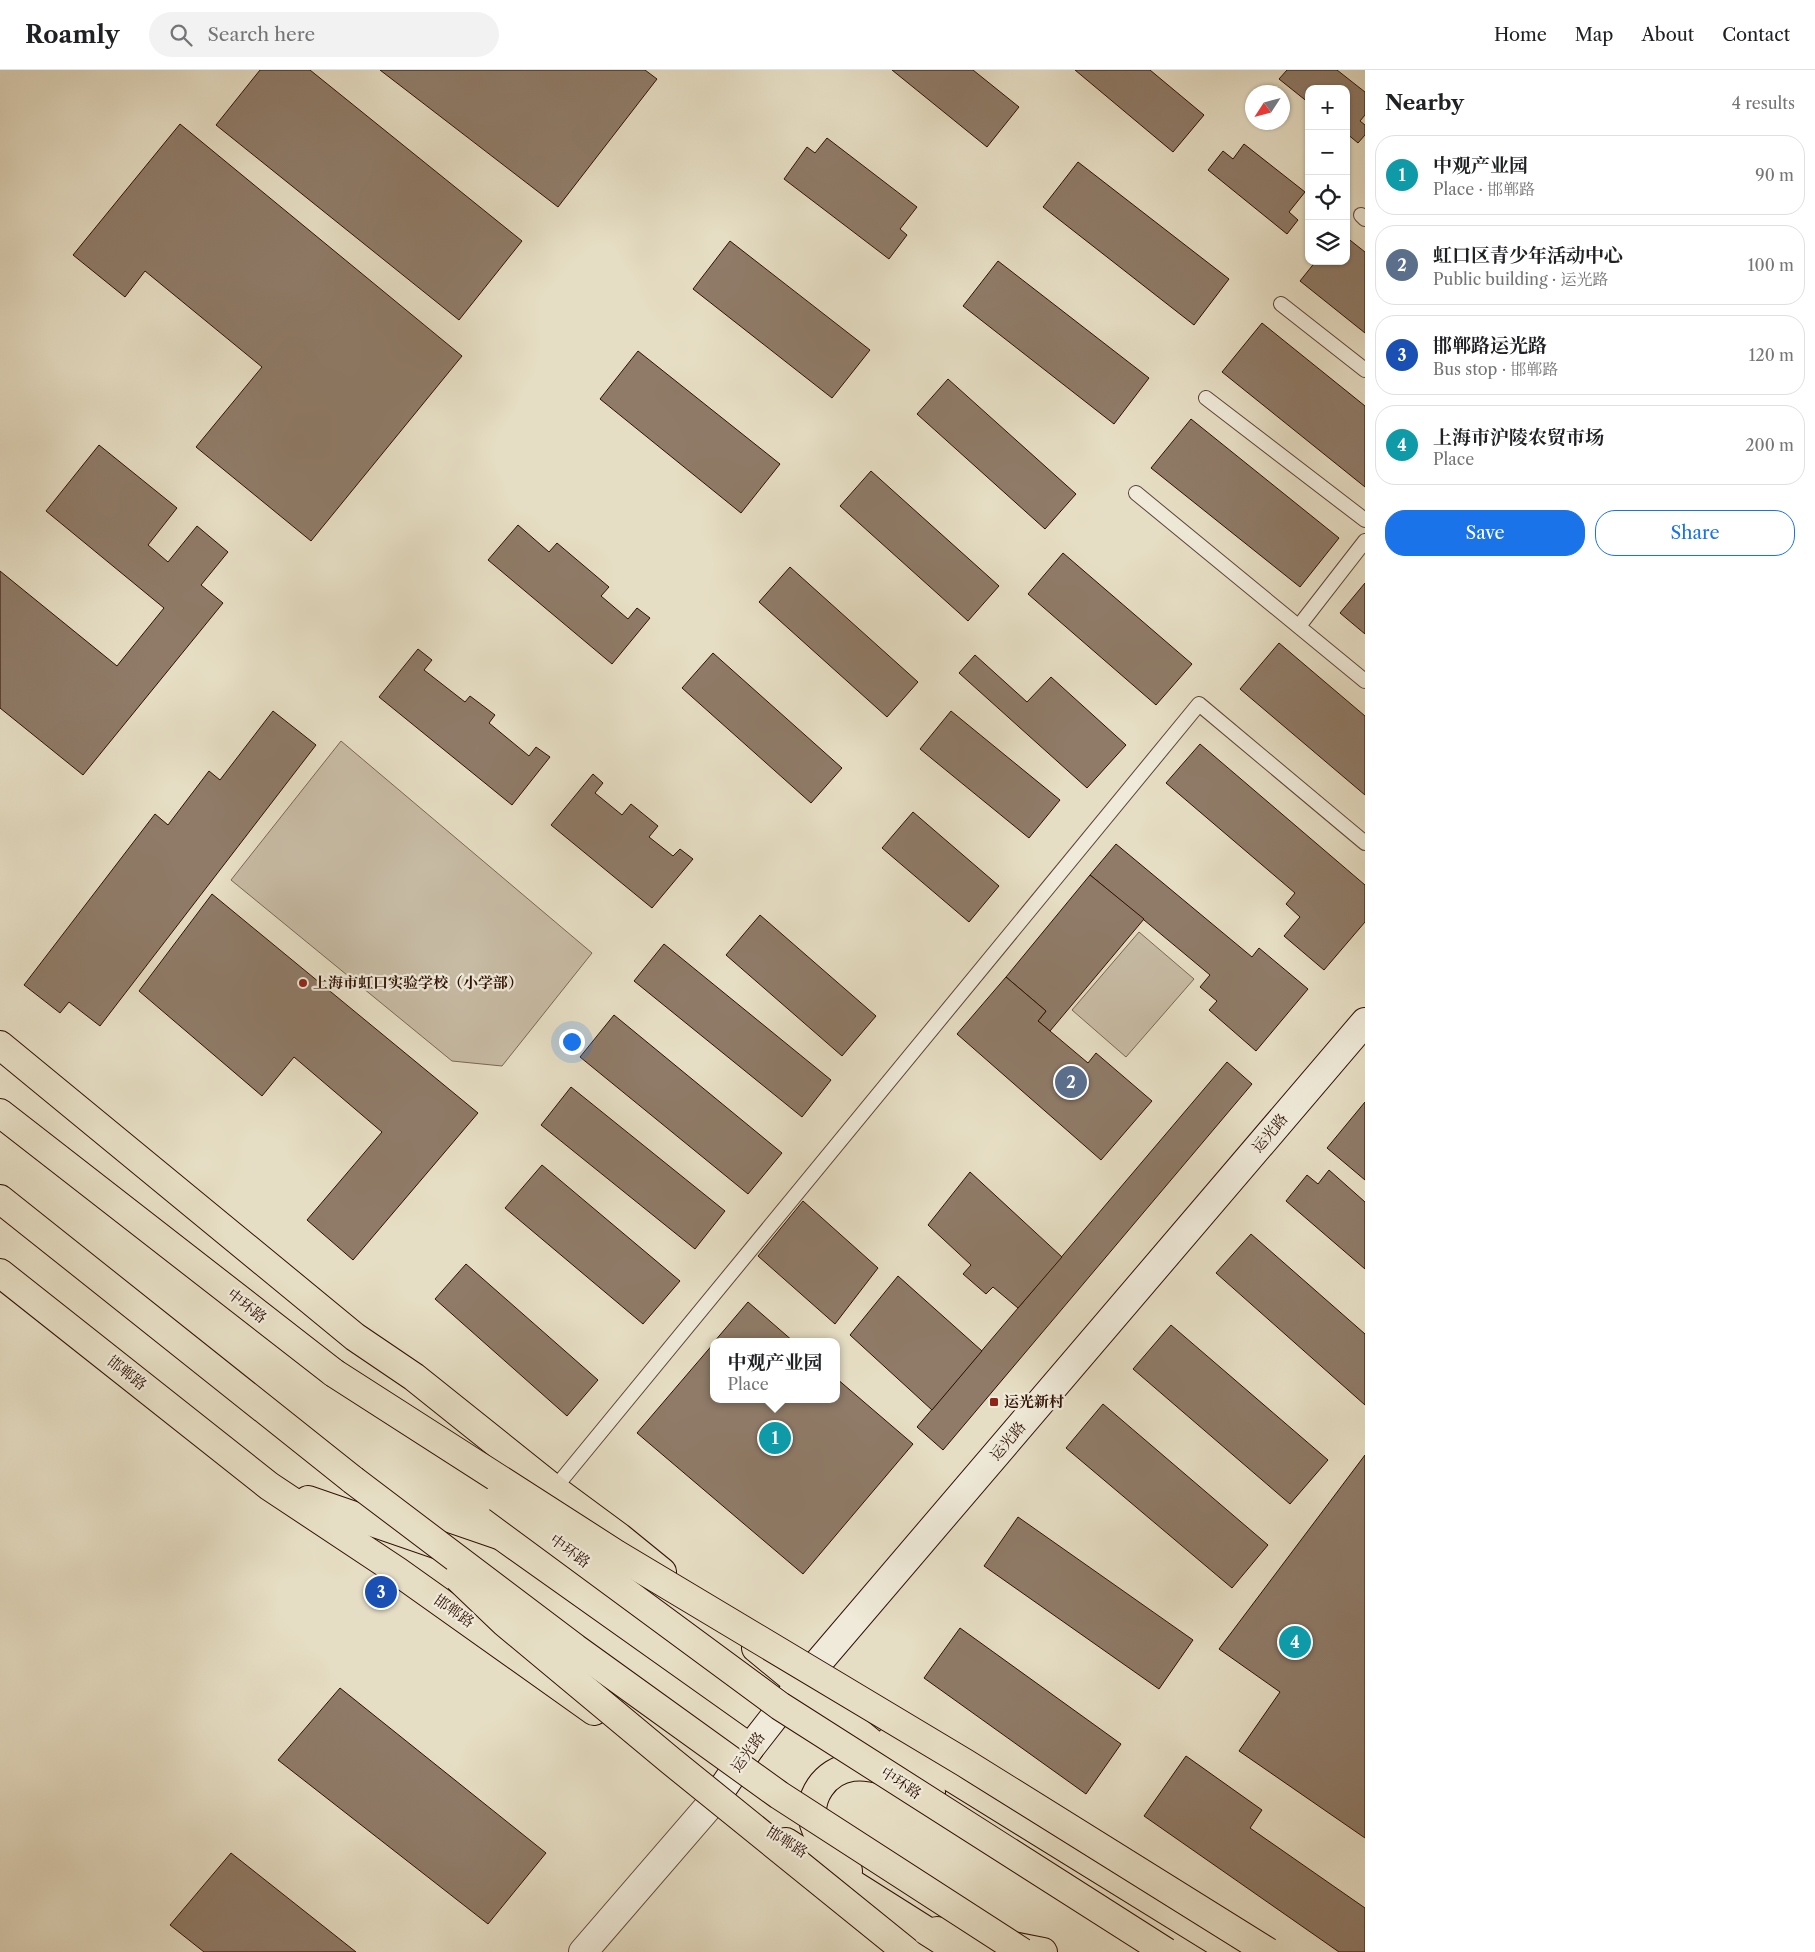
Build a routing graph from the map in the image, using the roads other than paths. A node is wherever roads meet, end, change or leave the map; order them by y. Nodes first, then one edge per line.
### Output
1 (1281, 304) dead end
2 (1365, 370) edge
3 (1206, 398) dead end
4 (1136, 493) dead end
5 (1365, 520) edge
6 (1365, 541) edge
7 (1299, 626) junction
8 (1365, 680) edge
9 (1365, 843) edge
10 (1365, 1022) edge
11 (0, 1046) edge
12 (0, 1113) edge
13 (0, 1199) edge
14 (0, 1273) edge
15 (334, 1373) junction
16 (353, 1480) junction
17 (269, 1486) junction
18 (554, 1489) junction
19 (800, 1684) junction
20 (750, 1748) junction
21 (716, 1798) junction
22 (941, 1799) junction
23 (884, 1904) junction
24 (923, 1928) junction
25 (584, 1952) edge
26 (906, 1952) edge
27 (960, 1952) edge
28 (1022, 1952) edge
29 (1042, 1952) edge
30 (1153, 1952) edge
31 (1166, 1952) edge
32 (1234, 1952) edge
33 (1268, 1952) edge

1 - 2 lane
3 - 5 lane
4 - 7 lane
6 - 7 lane
7 - 8 lane
9 - 18 lane
10 - 19 street, 运光路
11 - 18 main road
12 - 15 main road, 中环路
13 - 16 main road
14 - 17 main road, 邯郸路
15 - 31 main road, 中环路, bridge
15 - 33 main road, bridge
16 - 26 main road, bridge
16 - 28 main road, bridge
17 - 20 main road
17 - 21 main road, 邯郸路
18 - 19 main road
19 - 20 street, 运光路
19 - 22 main road
19 - 32 main road
20 - 21 street, 运光路
21 - 23 main road, 邯郸路
21 - 25 street, 运光路
22 - 23 main road
22 - 30 main road
23 - 24 main road, 邯郸路
24 - 27 main road, 邯郸路
24 - 29 main road, 邯郸路

